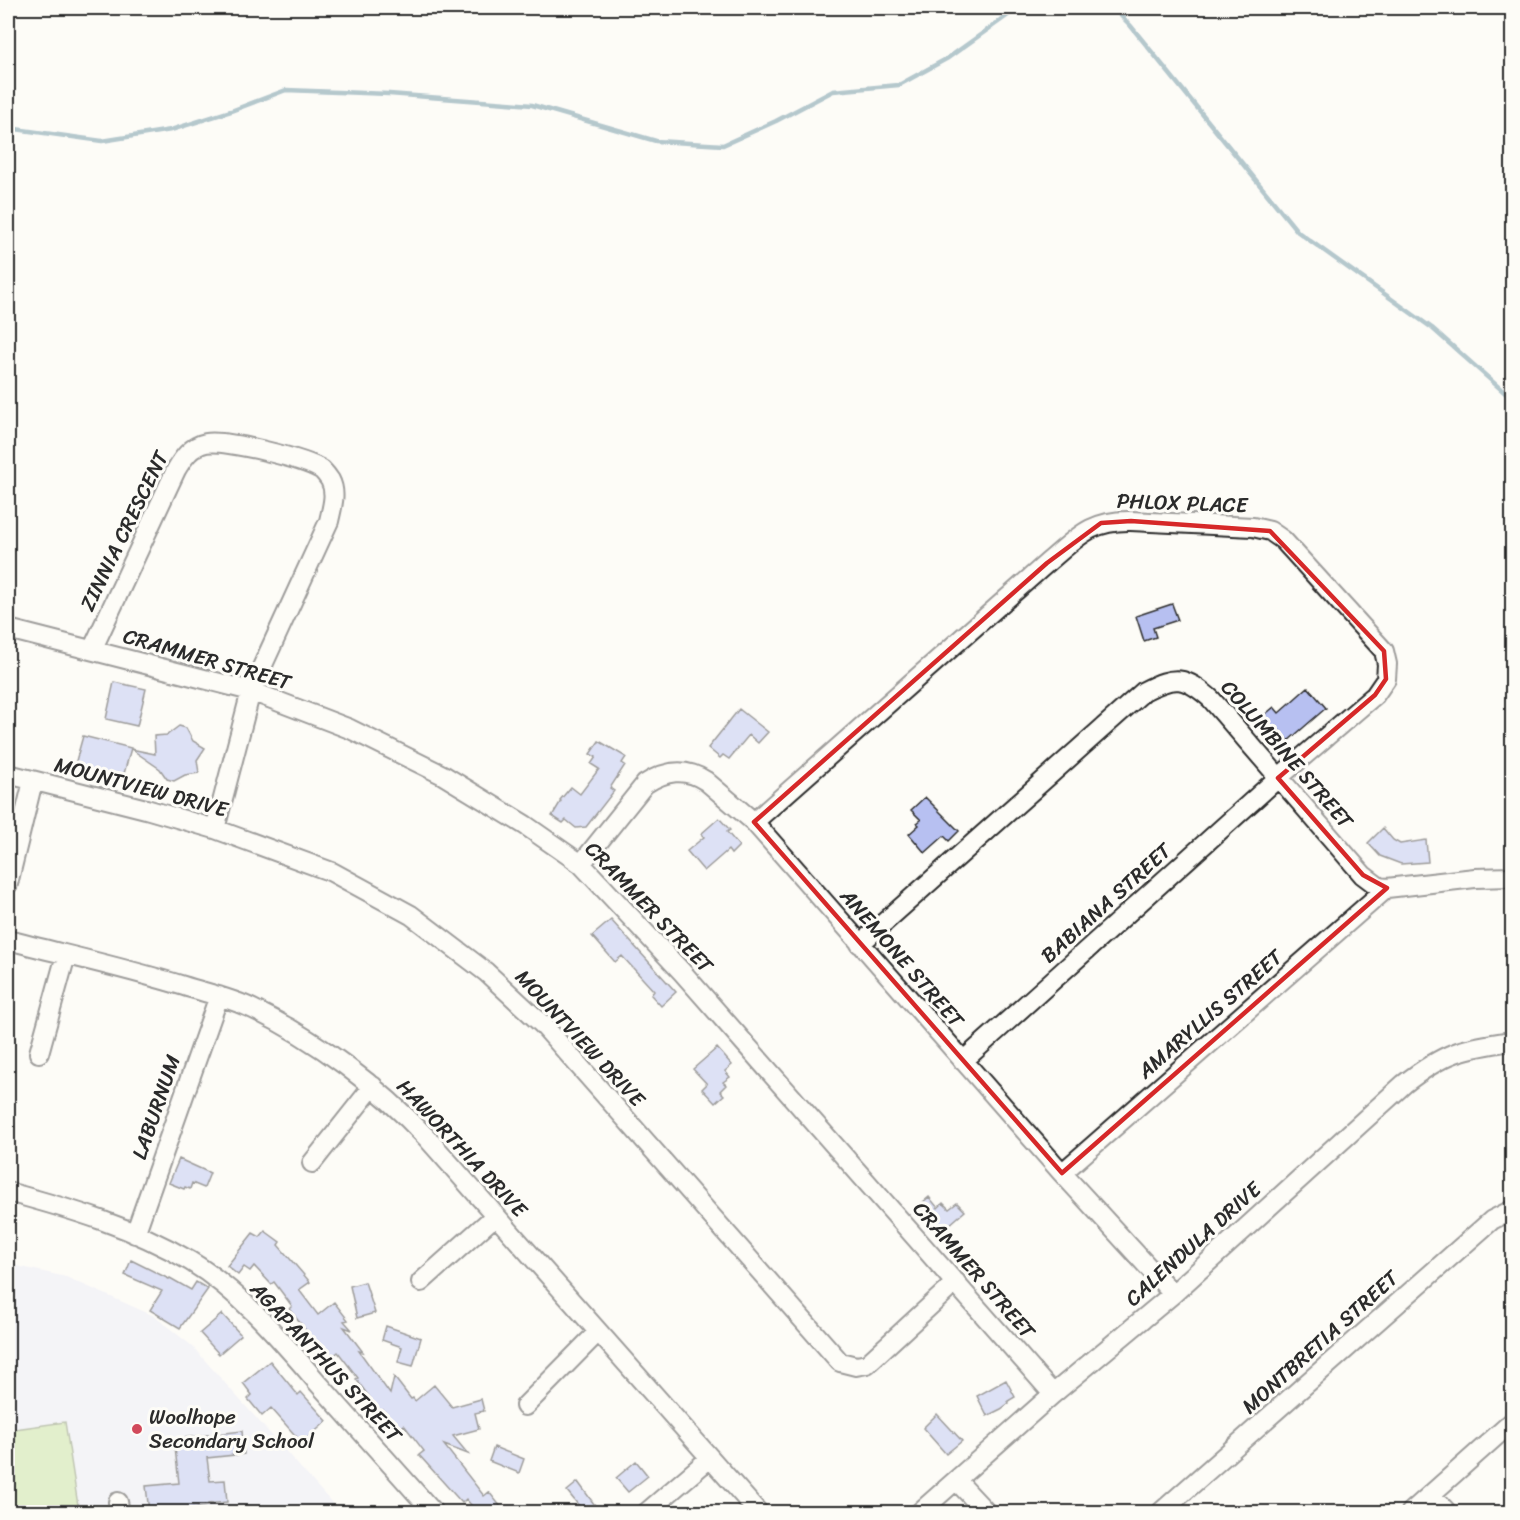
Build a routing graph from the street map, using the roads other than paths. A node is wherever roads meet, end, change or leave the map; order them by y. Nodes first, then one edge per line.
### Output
1 (8, 629) edge
2 (92, 650) junction
3 (251, 692) junction
4 (8, 774) edge
5 (1278, 778) junction
6 (33, 781) junction
7 (754, 822) junction
8 (215, 829) junction
9 (581, 864) junction
10 (1512, 877) edge
11 (8, 884) edge
12 (1388, 888) junction
13 (8, 940) edge
14 (860, 944) junction
15 (66, 955) junction
16 (219, 996) junction
17 (1512, 1041) edge
18 (39, 1053) dead end
19 (963, 1061) junction
20 (373, 1086) junction
21 (312, 1163) dead end
22 (1062, 1173) junction
23 (8, 1192) edge
24 (1512, 1210) edge
25 (495, 1216) junction
26 (135, 1233) junction
27 (421, 1282) dead end
28 (956, 1282) junction
29 (1173, 1294) junction
30 (598, 1332) junction
31 (1053, 1394) junction
32 (525, 1406) dead end
33 (1512, 1422) edge
34 (710, 1458) junction
35 (957, 1481) junction
36 (1431, 1495) junction
37 (433, 1512) edge
38 (647, 1512) edge
39 (758, 1512) edge
40 (920, 1512) edge
41 (986, 1512) edge
42 (1161, 1512) edge
43 (1411, 1512) edge
44 (1447, 1512) edge

1 - 2 street, CRAMMER STREET
2 - 3 street, CRAMMER STREET
2 - 3 street, ZINNIA CRESCENT
3 - 8 street
3 - 9 street, CRAMMER STREET
4 - 6 street, MOUNTVIEW DRIVE
5 - 7 street, PHLOX PLACE
5 - 12 street, COLUMBINE STREET
5 - 14 street, COLUMBINE STREET
5 - 19 street, BABIANA STREET
6 - 8 street, MOUNTVIEW DRIVE
6 - 11 street
7 - 9 street, ANEMONE STREET
7 - 14 street, ANEMONE STREET
8 - 28 street, MOUNTVIEW DRIVE
9 - 28 street, CRAMMER STREET
10 - 12 street
12 - 22 street, AMARYLLIS STREET
13 - 15 street, HAWORTHIA DRIVE
14 - 19 street, ANEMONE STREET
15 - 16 street, HAWORTHIA DRIVE
15 - 18 street
16 - 20 street, HAWORTHIA DRIVE
16 - 26 street, LABURNUM
17 - 29 street, CALENDULA DRIVE
19 - 22 street, ANEMONE STREET
20 - 21 street
20 - 25 street, HAWORTHIA DRIVE
22 - 29 street, ANEMONE STREET
23 - 26 street, AGAPANTHUS STREET
24 - 42 street, MONTBRETIA STREET
25 - 27 street
25 - 30 street, HAWORTHIA DRIVE
26 - 37 street, AGAPANTHUS STREET
28 - 31 street, CRAMMER STREET
29 - 31 street, CALENDULA DRIVE
30 - 32 street
30 - 34 street, HAWORTHIA DRIVE
31 - 35 street, CALENDULA DRIVE
33 - 36 street
34 - 38 street
34 - 39 street, HAWORTHIA DRIVE
35 - 40 street, CALENDULA DRIVE
35 - 41 street
36 - 43 street
36 - 44 street

